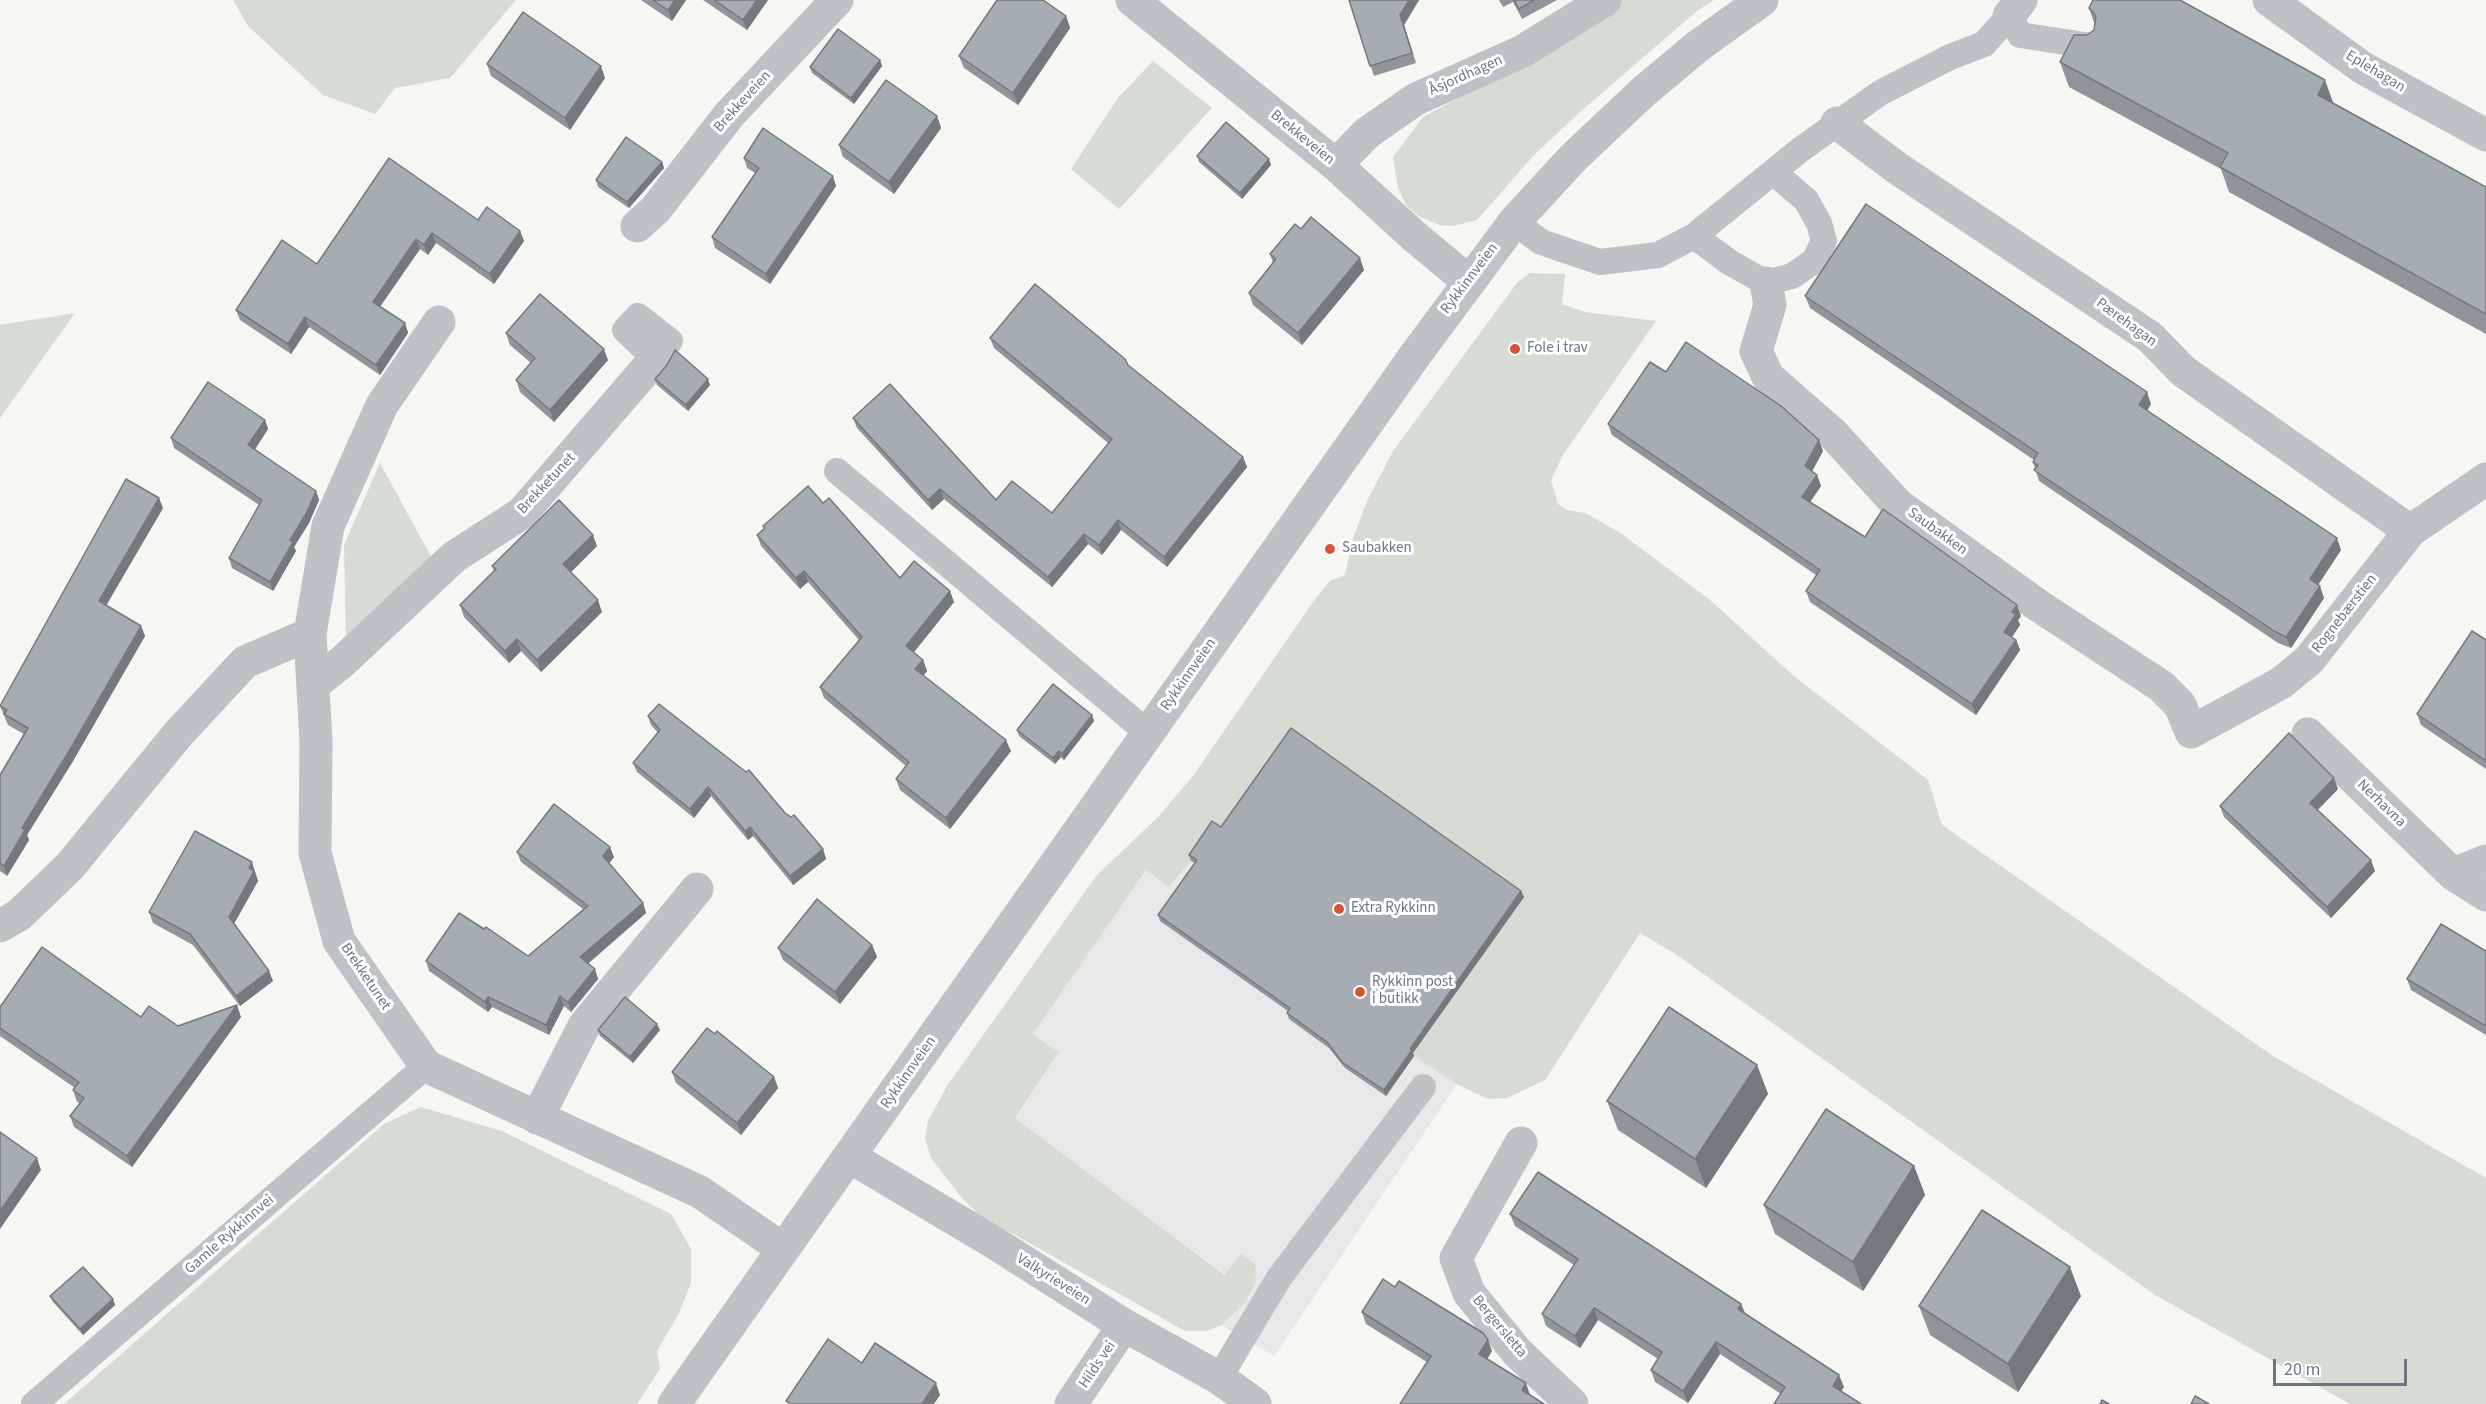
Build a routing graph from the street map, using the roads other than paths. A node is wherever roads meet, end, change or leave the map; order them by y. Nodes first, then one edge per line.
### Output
1 (837, 0) edge
2 (1132, 0) edge
3 (1605, 0) edge
4 (1762, 0) edge
5 (2269, 0) edge
6 (2015, 8) edge
7 (2091, 46) edge
8 (1837, 123) junction
9 (2486, 135) edge
10 (1336, 165) junction
11 (1773, 172) junction
12 (646, 218) dead end
13 (1514, 222) junction
14 (1695, 236) junction
15 (1468, 281) junction
16 (1766, 283) junction
17 (439, 322) dead end
18 (655, 359) dead end
19 (837, 471) dead end
20 (2486, 479) edge
21 (2410, 531) junction
22 (310, 634) junction
23 (313, 685) junction
24 (2191, 732) joint
25 (1148, 733) junction
26 (2308, 734) dead end
27 (2486, 861) edge
28 (2453, 874) junction
29 (697, 890) dead end
30 (2486, 895) edge
31 (0, 926) edge
32 (426, 1066) junction
33 (1423, 1086) dead end
34 (537, 1118) junction
35 (1521, 1143) dead end
36 (850, 1156) junction
37 (783, 1249) junction
38 (1124, 1325) junction
39 (1219, 1378) junction
40 (34, 1404) edge
41 (674, 1404) edge
42 (1071, 1404) edge
43 (1255, 1404) edge
44 (1572, 1404) edge

1 - 12 street, Brekkeveien
2 - 10 street, Brekkeveien
3 - 10 street, Åsjordhagen
4 - 13 street, Rykkinnveien
5 - 9 street, Eplehagan
6 - 7 lane
6 - 8 lane
8 - 11 lane
8 - 21 street, Pærehagan
10 - 15 street, Brekkeveien
11 - 14 lane
11 - 16 lane
13 - 14 lane
13 - 15 street, Rykkinnveien
14 - 16 lane
15 - 25 street, Rykkinnveien
16 - 24 street, Saubakken
17 - 22 street, Brekketunet
18 - 23 street, Brekketunet
19 - 25 lane
20 - 21 street, Rognebærstien
21 - 24 street, Rognebærstien
22 - 23 street, Brekketunet
22 - 31 street
23 - 32 street, Brekketunet
25 - 36 street, Rykkinnveien
26 - 28 street, Nerhavna
27 - 28 street
28 - 30 street, Nerhavna
29 - 34 street
32 - 34 street
32 - 40 lane, Gamle Rykkinnvei
33 - 39 lane
34 - 37 street
35 - 44 street, Bergersletta
36 - 37 street, Rykkinnveien
36 - 38 street, Valkyrieveien
37 - 41 street, Rykkinnveien
38 - 39 street, Valkyrieveien
38 - 42 street, Hilds vei
39 - 43 street, Valkyrieveien

